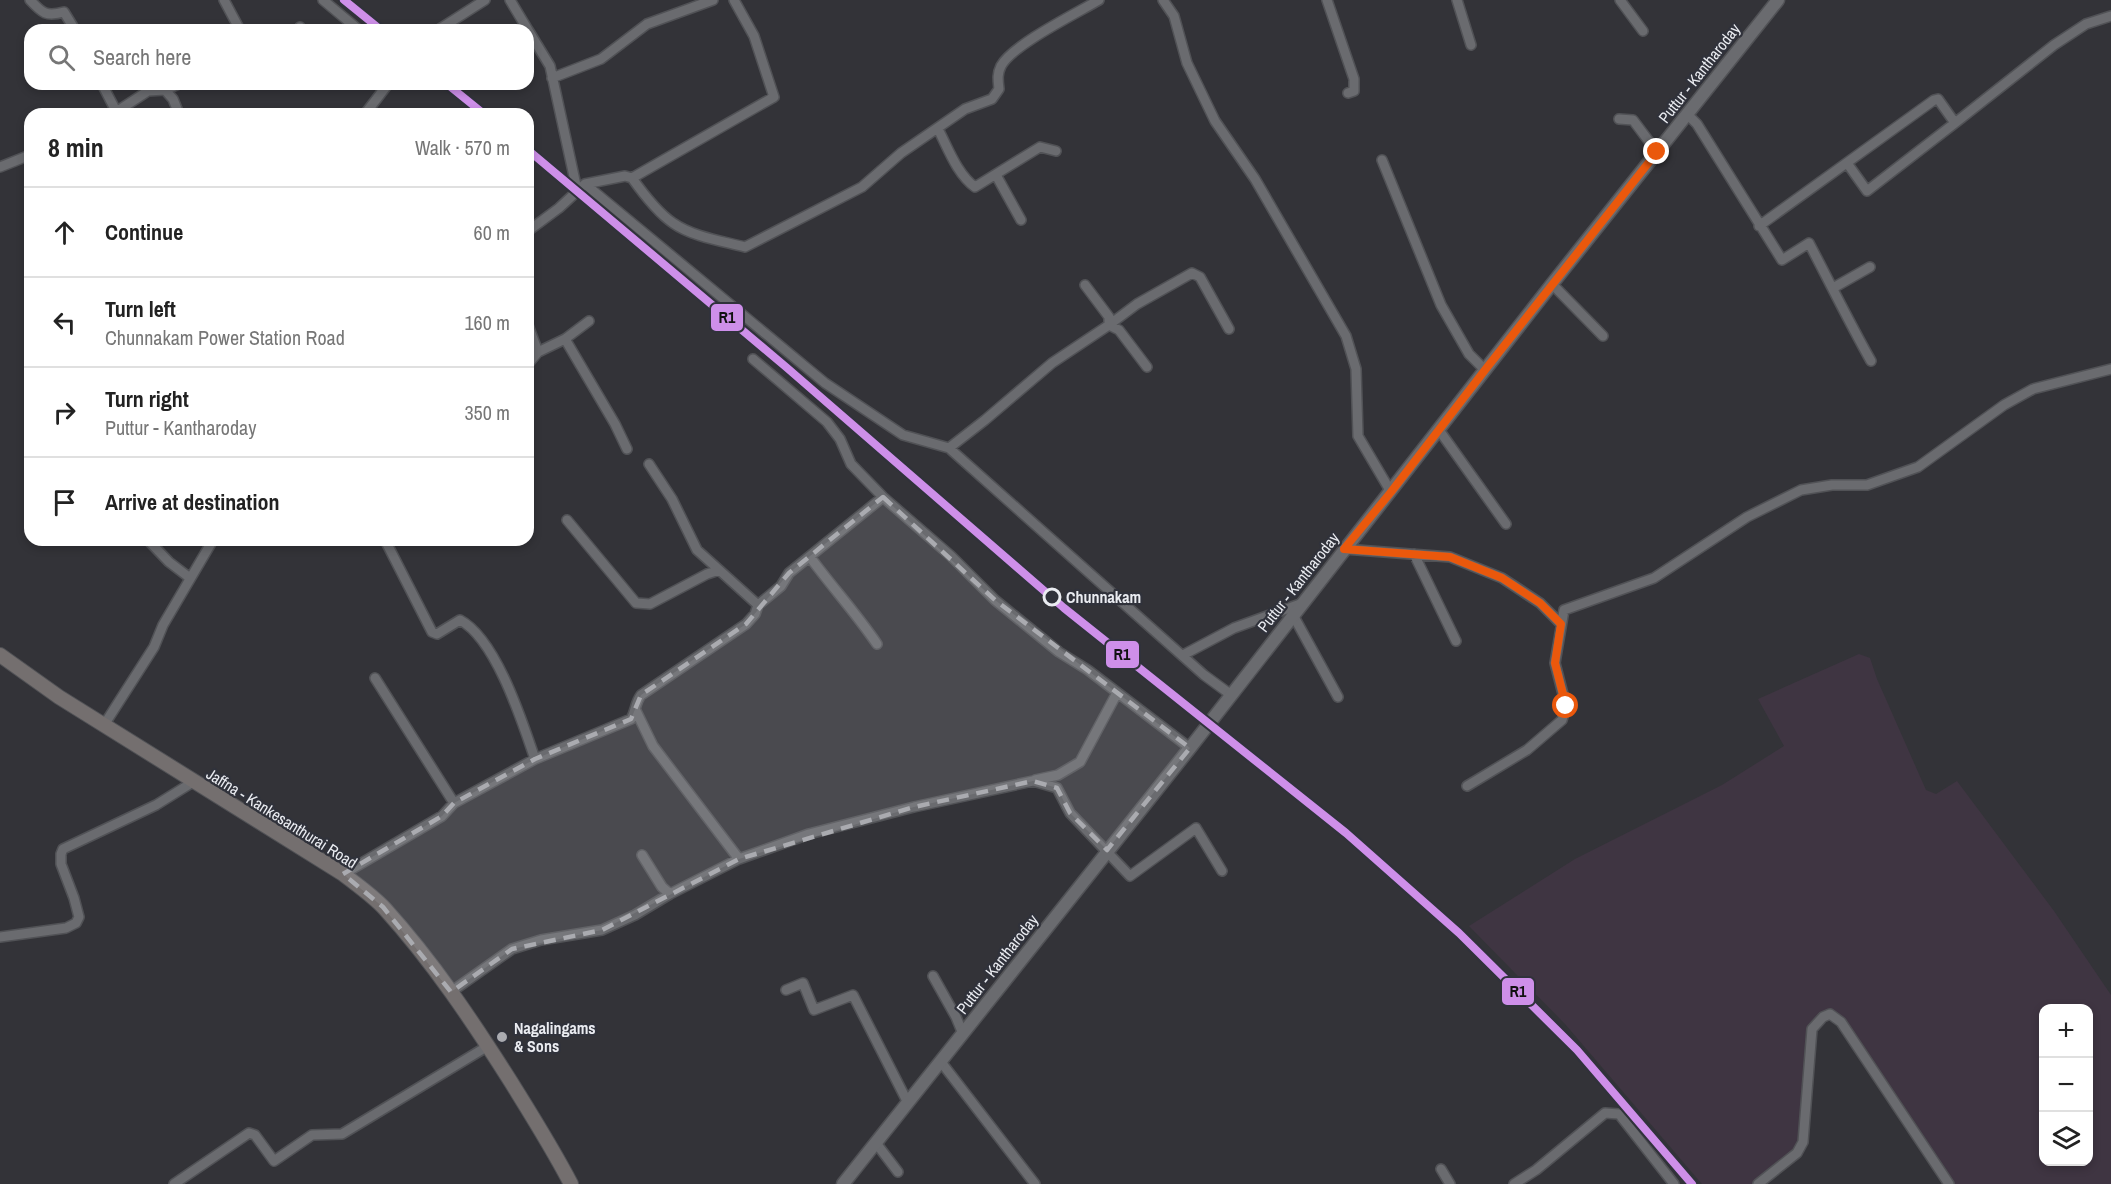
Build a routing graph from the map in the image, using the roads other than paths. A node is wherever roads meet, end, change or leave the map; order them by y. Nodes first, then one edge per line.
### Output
1 (30, 0) edge
2 (224, 0) edge
3 (323, 0) edge
4 (485, 0) edge
5 (510, 0) edge
6 (713, 0) edge
7 (734, 0) edge
8 (1099, 0) edge
9 (1163, 0) edge
10 (1327, 0) edge
11 (1457, 0) edge
12 (1620, 0) edge
13 (1778, 0) edge
14 (2111, 16) edge
15 (71, 24) edge
16 (237, 24) edge
17 (352, 24) edge
18 (447, 24) edge
19 (524, 24) edge
20 (1643, 32) dead end
21 (534, 40) edge
22 (1471, 45) dead end
23 (552, 78) junction
24 (104, 90) edge
25 (165, 90) joint
26 (383, 90) edge
27 (1348, 93) dead end
28 (112, 108) edge
29 (122, 108) edge
30 (177, 108) edge
31 (370, 108) edge
32 (1687, 114) junction
33 (1619, 119) dead end
34 (1955, 123) junction
35 (938, 129) junction
36 (1056, 151) dead end
37 (1657, 152) junction
38 (24, 157) edge
39 (1382, 160) dead end
40 (1847, 163) junction
41 (0, 167) edge
42 (996, 175) junction
43 (632, 178) junction
44 (581, 187) junction
45 (1021, 220) dead end
46 (1759, 226) junction
47 (534, 227) edge
48 (1870, 267) dead end
49 (1552, 284) junction
50 (1085, 285) dead end
51 (1833, 288) junction
52 (589, 321) dead end
53 (1109, 325) junction
54 (1229, 329) dead end
55 (1604, 336) dead end
56 (565, 339) junction
57 (534, 341) edge
58 (538, 352) junction
59 (534, 357) edge
60 (753, 359) dead end
61 (1871, 361) dead end
62 (1146, 367) dead end
63 (2111, 369) edge
64 (1485, 370) junction
65 (1438, 430) junction
66 (949, 448) junction
67 (627, 449) dead end
68 (649, 464) dead end
69 (1391, 492) junction
70 (883, 497) junction
71 (567, 520) dead end
72 (1506, 524) dead end
73 (154, 546) edge
74 (209, 546) edge
75 (388, 546) edge
76 (1344, 549) junction
77 (1414, 554) junction
78 (810, 557) junction
79 (719, 570) junction
80 (190, 578) junction
81 (1303, 603) junction
82 (758, 605) junction
83 (1293, 615) junction
84 (1561, 624) junction
85 (1456, 641) dead end
86 (877, 644) dead end
87 (0, 655) edge
88 (1183, 655) junction
89 (375, 678) dead end
90 (1117, 693) junction
91 (1230, 694) junction
92 (1338, 697) dead end
93 (636, 711) junction
94 (104, 725) junction
95 (1190, 747) junction
96 (535, 759) junction
97 (1033, 781) junction
98 (193, 782) junction
99 (1467, 786) dead end
100 (454, 803) junction
101 (1107, 850) junction
102 (642, 855) dead end
103 (739, 859) junction
104 (1222, 872) dead end
105 (344, 874) junction
106 (670, 894) junction
107 (0, 937) edge
108 (933, 976) dead end
109 (786, 990) dead end
110 (451, 992) junction
111 (963, 1034) junction
112 (488, 1046) junction
113 (941, 1062) junction
114 (908, 1103) junction
115 (876, 1143) junction
116 (1441, 1169) dead end
117 (898, 1172) dead end
118 (845, 1183) edge
119 (174, 1184) edge
120 (571, 1184) edge
121 (1035, 1184) edge
122 (1450, 1184) edge
123 (1514, 1184) edge
124 (1674, 1184) edge
125 (1758, 1184) edge
126 (1949, 1184) edge

1 - 15 street
2 - 16 street
3 - 17 street
4 - 18 street
5 - 19 street
6 - 23 street
7 - 43 street
8 - 35 street
9 - 69 street
10 - 27 street
11 - 22 street
12 - 20 street
13 - 32 main road, Puttur - Kantharoday
14 - 34 street
21 - 23 street
23 - 44 street
24 - 28 street
25 - 29 street
25 - 30 street
26 - 31 street
32 - 37 main road, Puttur - Kantharoday
32 - 46 street
33 - 37 street
34 - 40 street
34 - 40 street
35 - 42 street
35 - 43 street
36 - 42 street
37 - 49 main road, Puttur - Kantharoday
38 - 41 street
39 - 64 street
40 - 46 street
42 - 45 street
43 - 44 street
44 - 47 street
44 - 66 street
46 - 51 street
48 - 51 street
49 - 55 street
49 - 64 main road, Puttur - Kantharoday
50 - 53 street
51 - 61 street
52 - 56 street
53 - 54 street
53 - 62 street
53 - 66 street
56 - 58 street
56 - 67 street
57 - 58 street
58 - 59 street
60 - 70 street
63 - 84 street
64 - 65 main road, Puttur - Kantharoday
65 - 69 main road, Puttur - Kantharoday
65 - 72 street
66 - 88 street
68 - 79 street
69 - 76 main road, Puttur - Kantharoday
70 - 78 street
70 - 90 street
71 - 79 street
73 - 80 street
74 - 80 street
75 - 96 street
76 - 77 street
76 - 81 main road, Puttur - Kantharoday
77 - 84 street
77 - 85 street
78 - 82 street
78 - 86 street
79 - 82 street
80 - 94 street
81 - 83 main road, Puttur - Kantharoday
81 - 88 street
82 - 93 street
83 - 91 main road, Puttur - Kantharoday
83 - 92 street
84 - 99 street
87 - 94 main road, Jaffna - Kankesanthurai Road
88 - 91 street
89 - 100 street
90 - 95 street
90 - 97 street
91 - 95 main road, Puttur - Kantharoday
93 - 96 street
93 - 103 street
94 - 98 main road, Jaffna - Kankesanthurai Road
95 - 101 main road, Puttur - Kantharoday
96 - 100 street
97 - 101 street
97 - 103 street
98 - 105 main road, Jaffna - Kankesanthurai Road
98 - 107 street
100 - 105 street
101 - 104 street
101 - 111 main road, Puttur - Kantharoday
102 - 106 street
103 - 106 street
105 - 110 main road, Jaffna - Kankesanthurai Road
106 - 110 street
108 - 111 street
109 - 114 street
110 - 112 main road, Jaffna - Kankesanthurai Road
111 - 113 main road, Puttur - Kantharoday
112 - 119 street
112 - 120 main road, Jaffna - Kankesanthurai Road
113 - 114 main road, Puttur - Kantharoday
113 - 121 street
114 - 115 main road, Puttur - Kantharoday
115 - 117 street
115 - 118 main road, Puttur - Kantharoday
116 - 122 street
123 - 124 street
125 - 126 street

